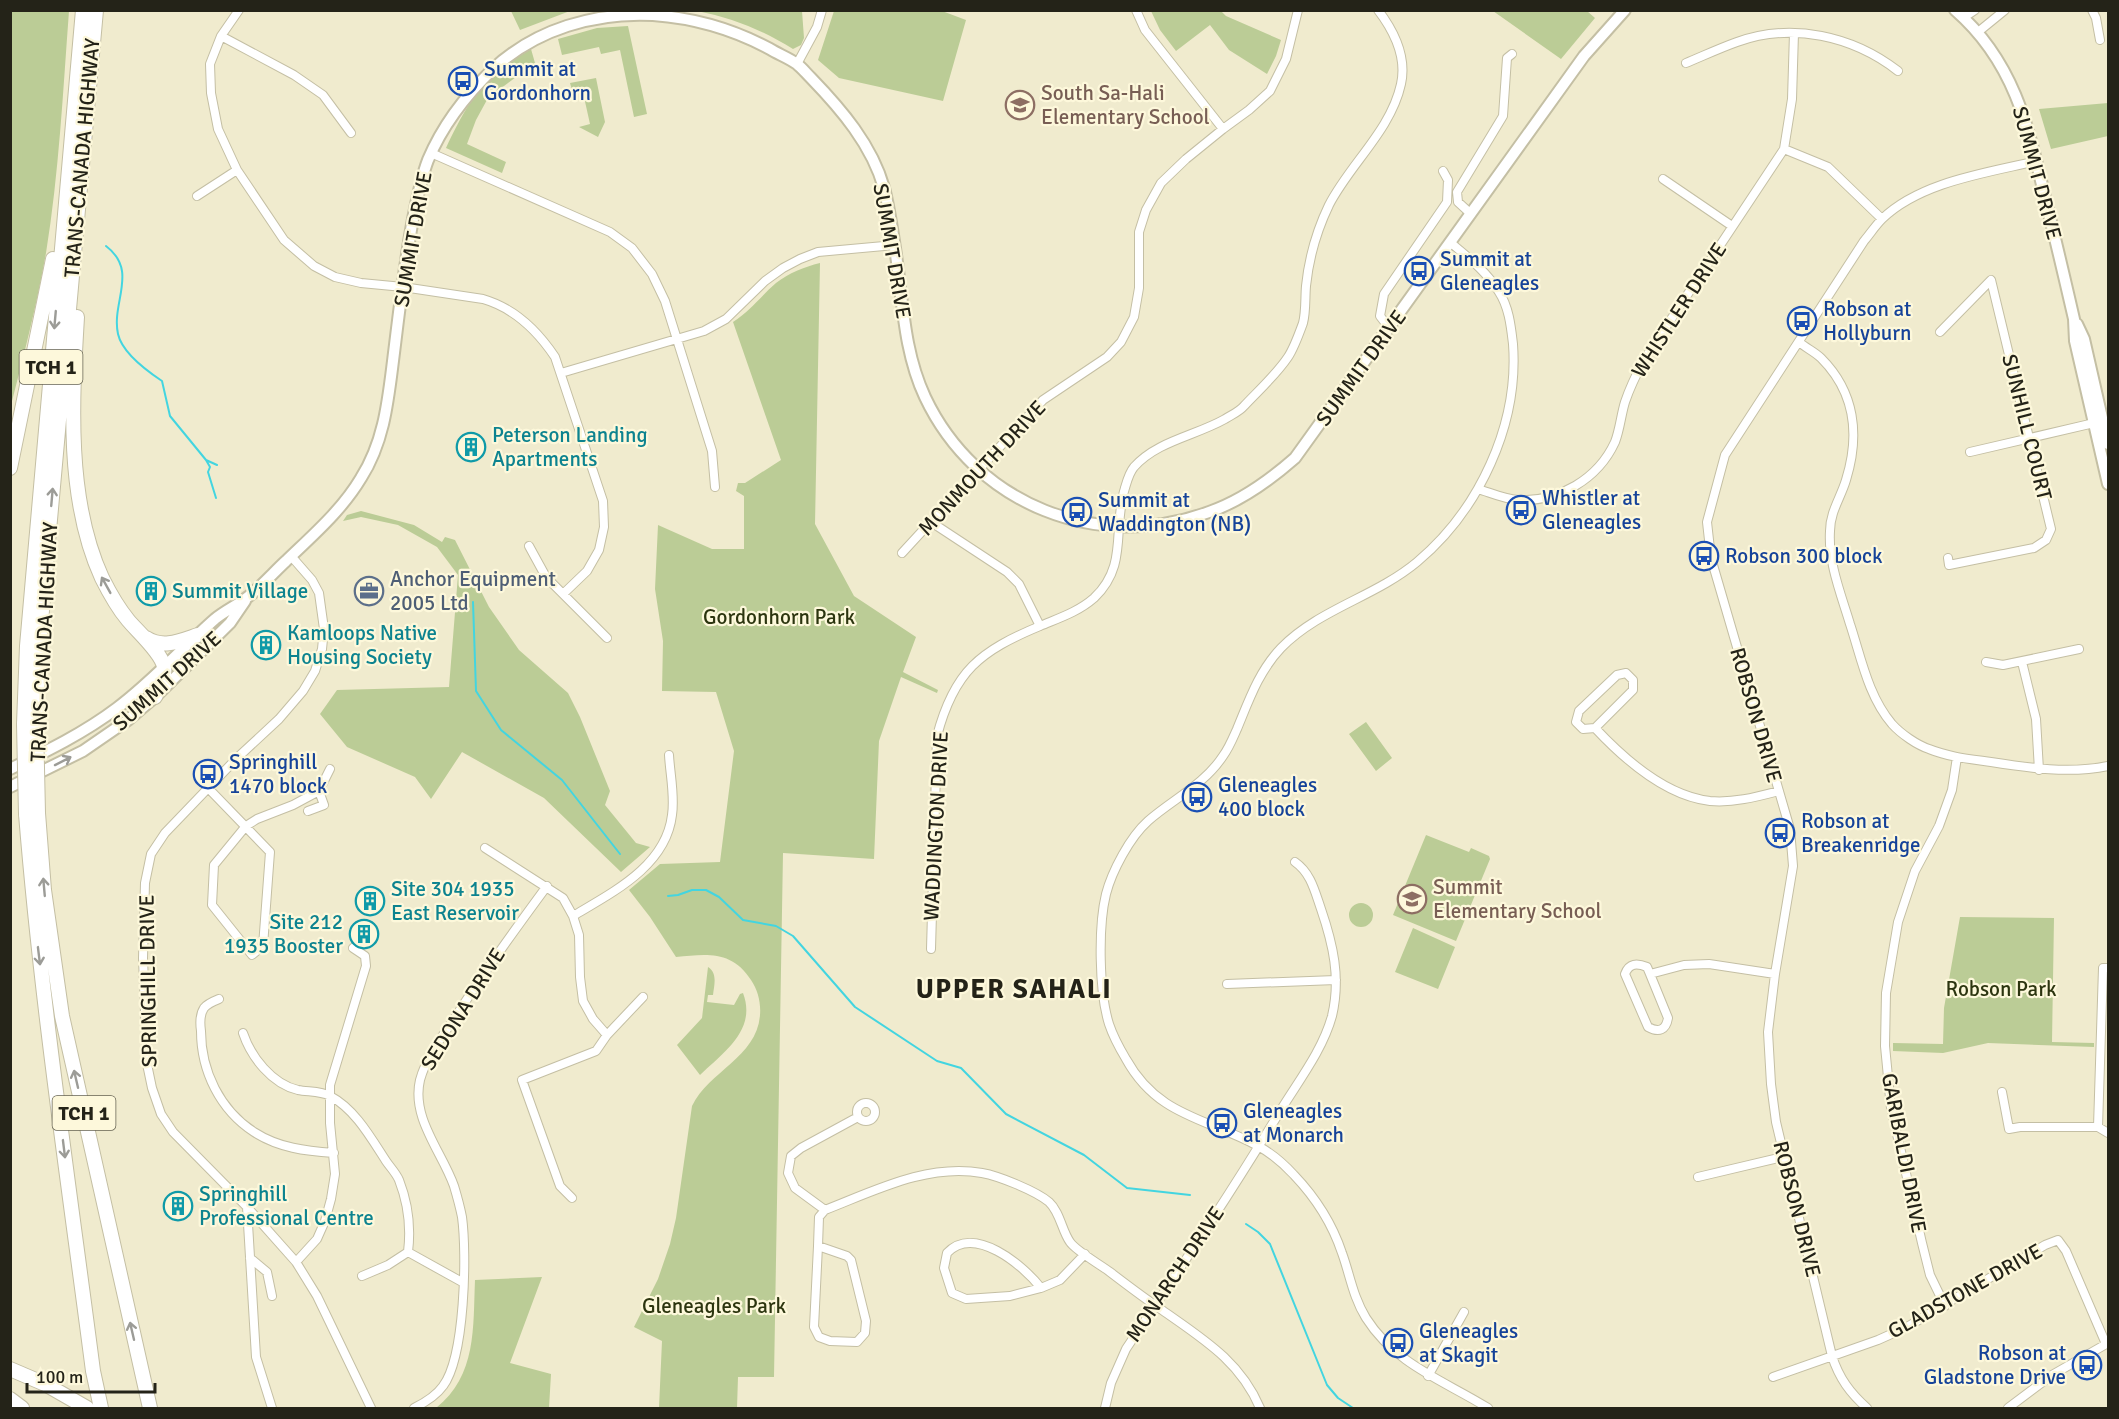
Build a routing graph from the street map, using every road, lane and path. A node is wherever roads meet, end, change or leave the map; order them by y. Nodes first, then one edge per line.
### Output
1 (83, 10) edge
2 (96, 10) edge
3 (239, 10) edge
4 (822, 10) edge
5 (1136, 10) edge
6 (1298, 10) edge
7 (1378, 10) edge
8 (1625, 10) edge
9 (1975, 10) edge
10 (2005, 10) edge
11 (2092, 10) edge
12 (1959, 14) edge
13 (586, 15) edge
14 (1978, 32) junction
15 (1794, 33) junction
16 (220, 36) junction
17 (2100, 40) dead end
18 (1512, 54) dead end
19 (1686, 63) dead end
20 (797, 64) junction
21 (1898, 72) dead end
22 (1222, 129) junction
23 (351, 133) dead end
24 (1784, 148) junction
25 (431, 153) junction
26 (2037, 161) junction
27 (237, 170) junction
28 (1443, 171) dead end
29 (1663, 180) dead end
30 (73, 194) junction
31 (197, 196) dead end
32 (1471, 214) junction
33 (1882, 219) junction
34 (1732, 226) junction
35 (1451, 243) junction
36 (895, 245) junction
37 (403, 287) junction
38 (2074, 319) junction
39 (1390, 328) junction
40 (1940, 332) dead end
41 (677, 339) junction
42 (1799, 342) junction
43 (561, 374) junction
44 (2094, 423) junction
45 (2029, 438) junction
46 (2109, 444) edge
47 (1970, 452) dead end
48 (10, 468) edge
49 (978, 470) junction
50 (2109, 484) edge
51 (715, 487) dead end
52 (1478, 489) junction
53 (931, 522) junction
54 (1119, 527) junction
55 (529, 546) dead end
56 (902, 553) dead end
57 (291, 556) junction
58 (1948, 558) dead end
59 (564, 594) junction
60 (249, 596) junction
61 (1040, 626) junction
62 (140, 633) junction
63 (198, 635) junction
64 (608, 638) dead end
65 (2079, 649) dead end
66 (1986, 662) dead end
67 (2022, 662) junction
68 (164, 667) junction
69 (156, 697) junction
70 (1595, 728) junction
71 (669, 755) dead end
72 (1957, 757) junction
73 (2109, 766) edge
74 (10, 769) edge
75 (330, 769) dead end
76 (2039, 770) junction
77 (10, 787) edge
78 (209, 789) junction
79 (319, 791) junction
80 (1779, 791) junction
81 (308, 810) dead end
82 (32, 814) junction
83 (246, 826) junction
84 (485, 848) dead end
85 (1295, 862) dead end
86 (547, 886) junction
87 (573, 916) junction
88 (353, 948) dead end
89 (931, 949) dead end
90 (2109, 968) edge
91 (1650, 974) junction
92 (1775, 974) junction
93 (1336, 980) junction
94 (1227, 984) dead end
95 (644, 997) dead end
96 (219, 999) dead end
97 (243, 1033) dead end
98 (608, 1035) junction
99 (2105, 1069) edge
100 (2002, 1092) dead end
101 (329, 1095) junction
102 (858, 1117) dead end
103 (2098, 1127) junction
104 (2109, 1134) edge
105 (1260, 1146) junction
106 (334, 1153) junction
107 (1784, 1157) junction
108 (1698, 1177) dead end
109 (572, 1198) dead end
110 (247, 1207) junction
111 (825, 1210) junction
112 (818, 1246) junction
113 (408, 1252) junction
114 (1085, 1254) junction
115 (250, 1258) junction
116 (296, 1262) junction
117 (362, 1275) dead end
118 (462, 1282) junction
119 (1041, 1288) junction
120 (272, 1296) dead end
121 (1155, 1306) junction
122 (1945, 1306) junction
123 (1464, 1312) dead end
124 (2107, 1344) edge
125 (1832, 1356) junction
126 (10, 1369) edge
127 (1428, 1376) junction
128 (1773, 1377) dead end
129 (10, 1399) edge
130 (22, 1408) edge
131 (87, 1408) edge
132 (101, 1408) edge
133 (150, 1408) edge
134 (272, 1408) edge
135 (371, 1408) edge
136 (414, 1408) edge
137 (1105, 1408) edge
138 (1260, 1408) edge
139 (1488, 1408) edge
140 (1867, 1408) edge
141 (2008, 1408) edge

1 - 30 highway, TRANS-CANADA HIGHWAY / TCH 1
2 - 30 highway, TRANS-CANADA HIGHWAY / TCH 1
3 - 16 street
4 - 20 street
5 - 22 street
6 - 22 street, MONMOUTH DRIVE
7 - 54 street, WADDINGTON DRIVE
8 - 32 main road, SUMMIT DRIVE
9 - 12 street
10 - 14 street
11 - 17 street
12 - 14 main road, SUMMIT DRIVE
13 - 20 main road, SUMMIT DRIVE
13 - 25 main road, SUMMIT DRIVE
14 - 26 main road, SUMMIT DRIVE
15 - 19 street
15 - 21 street
15 - 24 street, WHISTLER DRIVE
16 - 23 street
16 - 27 street
18 - 32 street
20 - 36 main road, SUMMIT DRIVE
22 - 49 street, MONMOUTH DRIVE
24 - 33 street
24 - 34 street, WHISTLER DRIVE
25 - 37 main road, SUMMIT DRIVE
25 - 41 street
26 - 33 street, ROBSON DRIVE
26 - 38 main road, SUMMIT DRIVE
27 - 31 street
27 - 37 street
28 - 39 street
29 - 34 street
30 - 48 highway
62 -> 30 highway
30 - 82 highway, TRANS-CANADA HIGHWAY / TCH 1, bridge
32 - 35 main road, SUMMIT DRIVE
33 - 42 street, ROBSON DRIVE
34 - 52 street, WHISTLER DRIVE
35 - 39 main road, SUMMIT DRIVE
35 - 52 street
36 - 41 street
36 - 49 main road, SUMMIT DRIVE
37 - 43 street
37 - 57 main road, SUMMIT DRIVE
38 - 44 main road, SUMMIT DRIVE
38 - 46 main road, SUMMIT DRIVE
39 - 54 main road, SUMMIT DRIVE
40 - 45 street, SUNHILL COURT
41 - 43 street
41 - 51 street
42 - 72 street
42 - 80 street, ROBSON DRIVE
43 - 59 street
44 - 45 street
44 - 50 main road, SUMMIT DRIVE
45 - 47 street
45 - 58 street, SUNHILL COURT
49 - 53 street, MONMOUTH DRIVE
49 - 54 main road, SUMMIT DRIVE
52 - 105 street
53 - 56 street, MONMOUTH DRIVE
53 - 61 street
54 - 61 street, WADDINGTON DRIVE
55 - 59 street
57 - 60 main road, SUMMIT DRIVE
57 - 78 street, SPRINGHILL DRIVE
59 - 64 street
60 - 63 main road, SUMMIT DRIVE
60 - 69 main road, SUMMIT DRIVE
61 - 89 street, WADDINGTON DRIVE
62 - 63 highway
62 - 68 highway
63 - 68 main road, SUMMIT DRIVE
65 - 67 street
66 - 67 street
67 - 76 street
68 - 69 highway
68 - 74 main road, SUMMIT DRIVE
77 -> 69 main road, SUMMIT DRIVE
70 - 70 street
70 - 80 street
71 - 87 street
72 - 76 street
72 - 122 street, GARIBALDI DRIVE
73 - 76 street
75 - 79 street
78 - 83 street
78 - 110 street, SPRINGHILL DRIVE
79 - 81 street
79 - 83 street
80 - 92 street, ROBSON DRIVE
82 -> 132 highway, TRANS-CANADA HIGHWAY / TCH 1
133 -> 82 highway, TRANS-CANADA HIGHWAY / TCH 1
83 - 83 street
84 - 86 street
85 - 93 street, MONARCH DRIVE
86 - 87 street
86 - 118 street, SEDONA DRIVE
87 - 98 street
88 - 101 street
90 - 99 street
91 - 91 street
91 - 92 street
92 - 107 street, ROBSON DRIVE
93 - 94 street
93 - 105 street, MONARCH DRIVE
95 - 98 street
96 - 106 street
97 - 101 street
98 - 109 street
99 - 103 street
100 - 103 street
101 - 106 street
101 - 113 street
102 - 111 street
103 - 104 street
105 - 121 street, MONARCH DRIVE
105 - 127 street
106 - 116 street
107 - 108 street
107 - 125 street, ROBSON DRIVE
110 - 115 street
110 - 116 street, SPRINGHILL DRIVE
111 - 112 street
111 - 114 street
112 - 112 street
113 - 117 street
113 - 118 street
114 - 119 street
114 - 121 street
115 - 120 street
115 - 134 street
116 - 135 street, SPRINGHILL DRIVE
118 - 136 street, SEDONA DRIVE
119 - 119 street
121 - 137 street, MONARCH DRIVE
121 - 138 street
122 - 124 street, GLADSTONE DRIVE
122 - 125 street, GLADSTONE DRIVE
123 - 127 street
124 - 141 street
125 - 128 street, GLADSTONE DRIVE
125 - 140 street, ROBSON DRIVE
126 - 131 highway
127 - 139 street
129 - 130 highway

